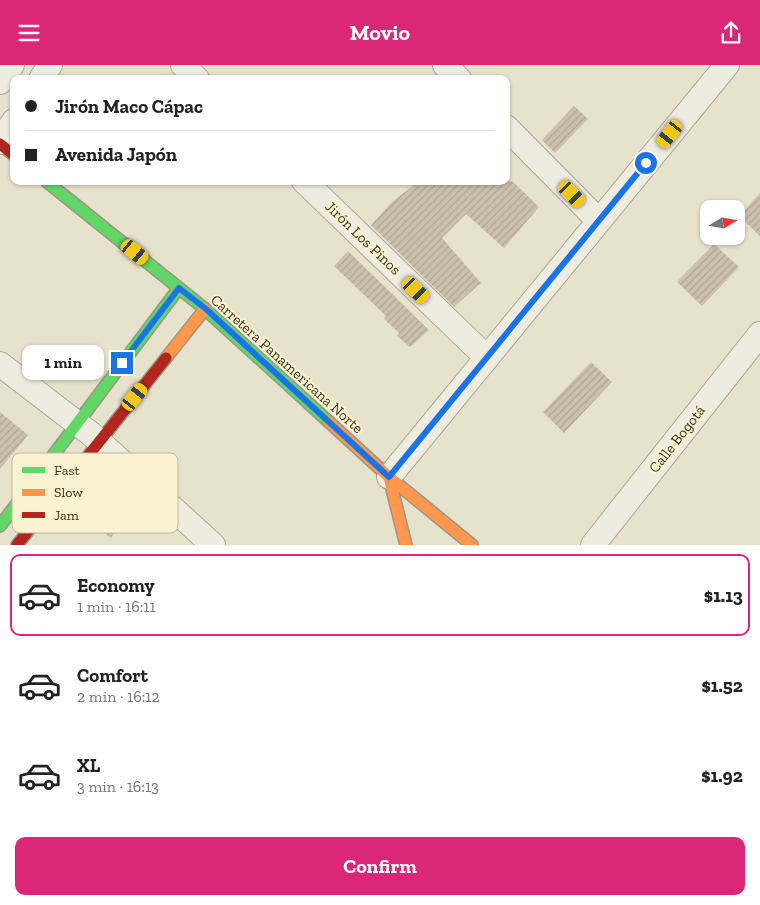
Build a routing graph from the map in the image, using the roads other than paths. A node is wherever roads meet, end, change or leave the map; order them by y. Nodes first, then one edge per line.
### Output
1 (12, 65) edge
2 (183, 65) edge
3 (445, 65) edge
4 (716, 69) edge
5 (193, 75) edge
6 (455, 75) edge
7 (0, 82) edge
8 (10, 127) edge
9 (510, 131) edge
10 (0, 143) edge
11 (10, 152) edge
12 (51, 185) edge
13 (308, 185) edge
14 (598, 221) junction
15 (179, 288) junction
16 (206, 309) junction
17 (760, 334) edge
18 (487, 358) junction
19 (0, 364) edge
20 (77, 424) junction
21 (99, 442) junction
22 (55, 453) edge
23 (90, 453) edge
24 (111, 453) edge
25 (389, 477) junction
26 (12, 510) edge
27 (178, 513) edge
28 (0, 526) edge
29 (27, 533) edge
30 (17, 545) edge
31 (213, 545) edge
32 (406, 545) edge
33 (472, 545) edge
34 (593, 545) edge

1 - 7 street
2 - 5 street
3 - 6 street
4 - 14 street
8 - 10 street
9 - 14 street
10 - 11 main road
12 - 15 main road, Carretera Panamericana Norte
13 - 18 street, Jirón Los Pinos
14 - 18 street
15 - 16 main road, Carretera Panamericana Norte
15 - 20 main road
16 - 21 main road
16 - 25 main road, Carretera Panamericana Norte
17 - 34 street, Calle Bogotá
18 - 25 street
19 - 20 street
20 - 21 street
20 - 22 main road
21 - 23 main road
21 - 24 street
25 - 32 main road
25 - 33 main road, Carretera Panamericana Norte
26 - 28 main road
27 - 31 street
29 - 30 main road

